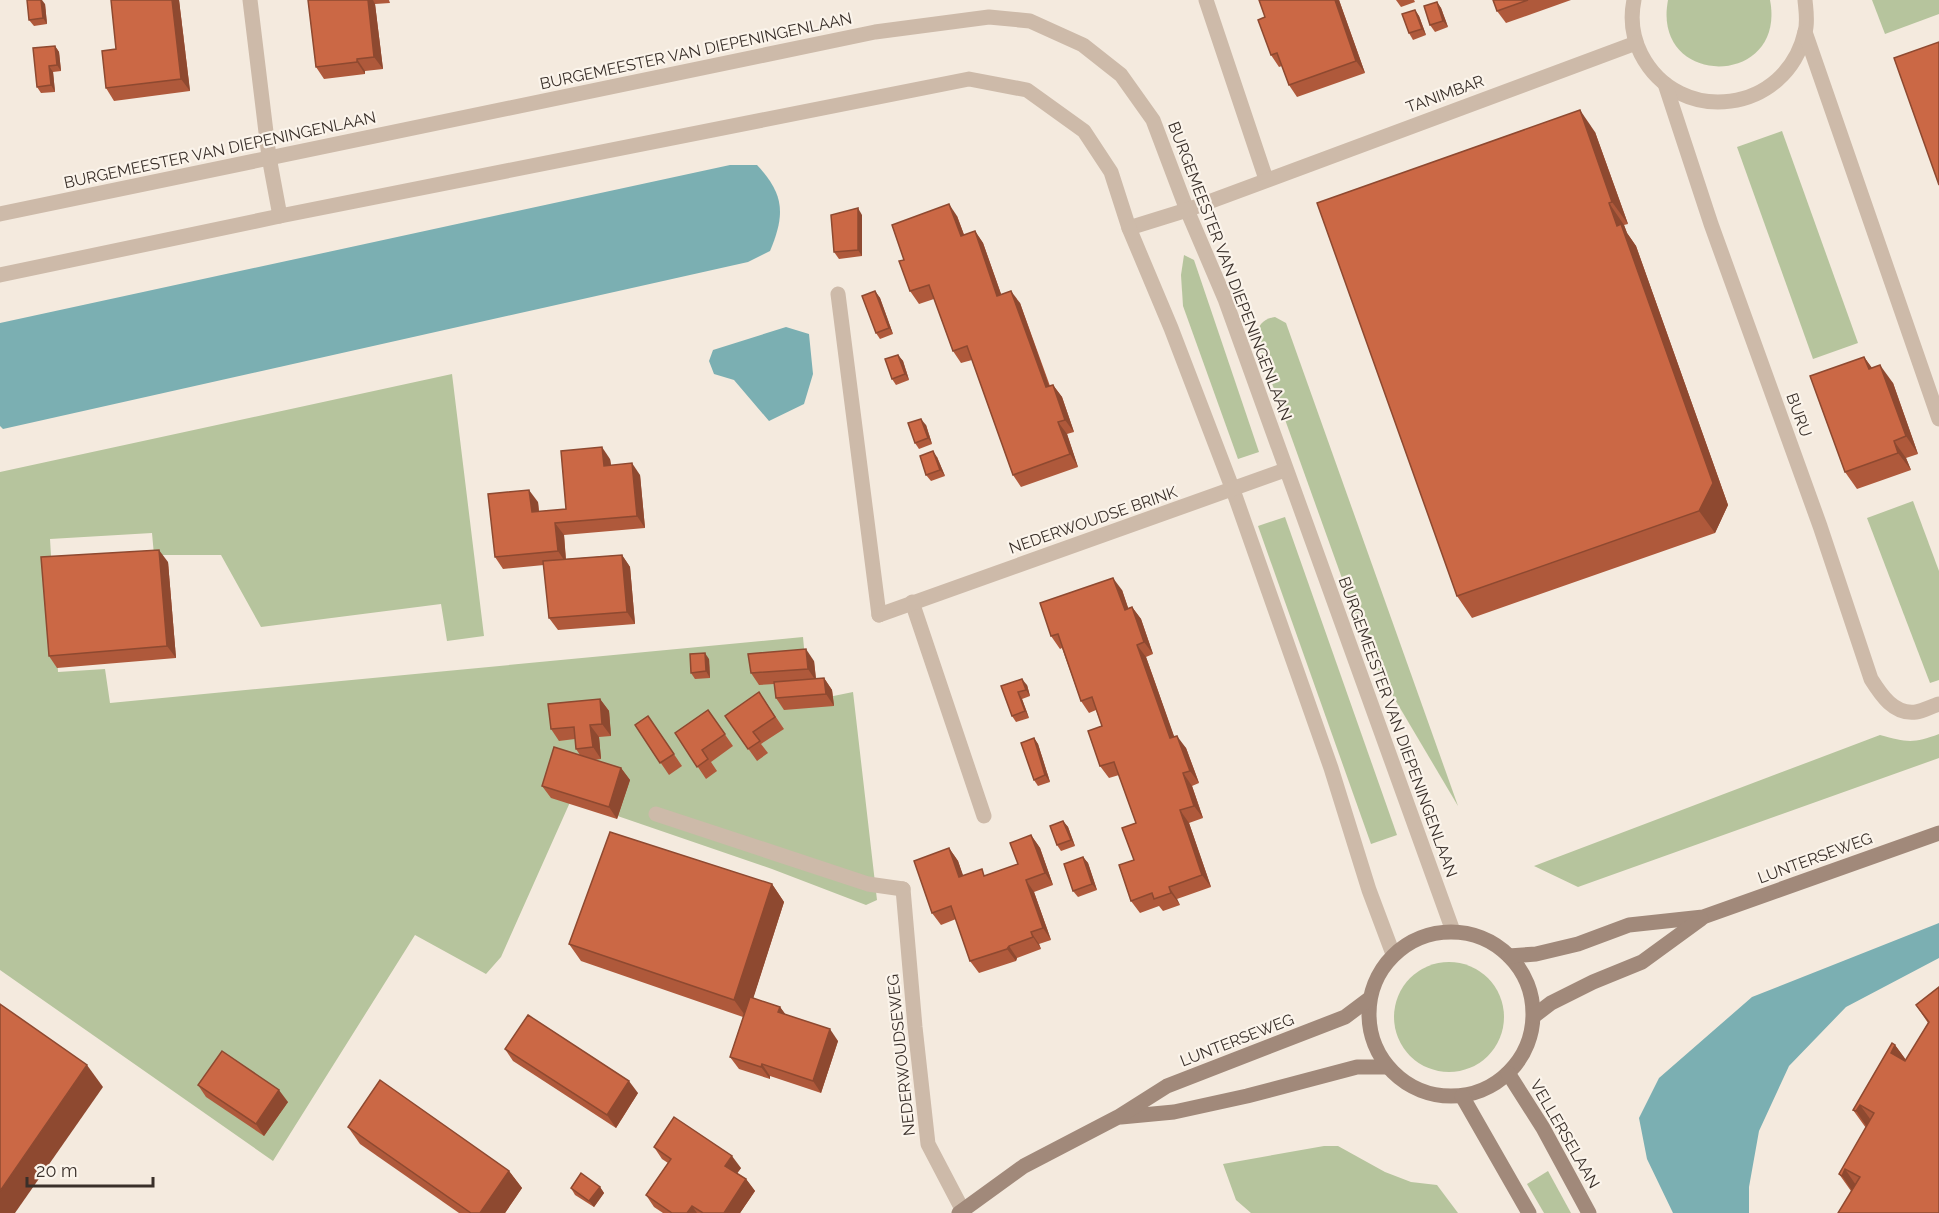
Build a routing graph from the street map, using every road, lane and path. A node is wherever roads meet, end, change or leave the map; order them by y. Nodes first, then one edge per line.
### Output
1 (250, 0) edge
2 (1206, 0) edge
3 (1805, 0) edge
4 (1631, 4) edge
5 (1805, 32) junction
6 (1636, 43) junction
7 (1665, 84) junction
8 (269, 157) junction
9 (1266, 179) junction
10 (1187, 210) junction
11 (0, 214) edge
12 (280, 216) junction
13 (1129, 228) junction
14 (0, 275) edge
15 (838, 294) dead end
16 (1939, 419) edge
17 (1286, 470) junction
18 (1233, 490) junction
19 (912, 602) junction
20 (1939, 704) edge
21 (656, 814) dead end
22 (984, 816) dead end
23 (1939, 833) edge
24 (1703, 917) junction
25 (1453, 931) junction
26 (1393, 954) junction
27 (1509, 956) junction
28 (1369, 999) junction
29 (1533, 1016) junction
30 (1387, 1067) junction
31 (1508, 1073) junction
32 (1462, 1096) junction
33 (1118, 1117) junction
34 (961, 1211) edge
35 (1529, 1213) edge
36 (1589, 1213) edge

1 - 8 street
2 - 9 street
3 - 5 street
4 - 6 street
5 - 7 street
5 - 16 street
6 - 7 street
6 - 9 street, TANIMBAR
7 - 20 street, BURU
8 - 10 street, BURGEMEESTER VAN DIEPENINGENLAAN
8 - 11 street, BURGEMEESTER VAN DIEPENINGENLAAN
8 - 12 street
9 - 10 street, TANIMBAR
10 - 13 street, TANIMBAR
10 - 17 street, BURGEMEESTER VAN DIEPENINGENLAAN
12 - 13 street
12 - 14 street
13 - 18 street
15 - 19 street, NEDERWOUDSE BRINK
17 - 18 street, NEDERWOUDSE BRINK
17 - 25 street, BURGEMEESTER VAN DIEPENINGENLAAN
18 - 19 street, NEDERWOUDSE BRINK
18 - 26 street
19 - 22 street
21 - 34 street, NEDERWOUDSEWEG
23 - 24 main road, LUNTERSEWEG
24 - 27 main road, LUNTERSEWEG
24 - 29 main road, LUNTERSEWEG
25 - 26 main road
25 - 27 main road
26 - 28 main road
27 - 29 main road
28 - 30 main road
28 - 33 main road, LUNTERSEWEG
29 - 31 main road
30 - 32 main road
30 - 33 main road, LUNTERSEWEG
31 - 32 main road
31 - 36 main road, VELLERSELAAN
32 - 35 main road
33 - 34 main road, LUNTERSEWEG

